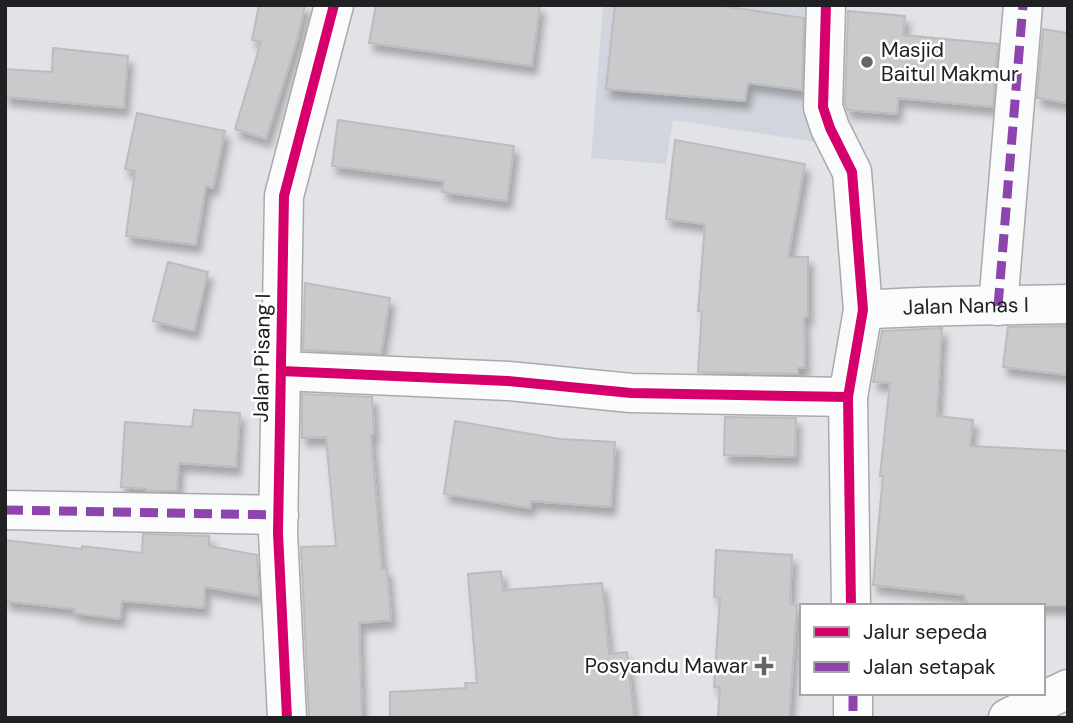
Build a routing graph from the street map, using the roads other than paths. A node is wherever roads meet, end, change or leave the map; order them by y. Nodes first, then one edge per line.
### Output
1 (334, 5) edge
2 (826, 5) edge
3 (1023, 5) edge
4 (1068, 304) edge
5 (998, 306) junction
6 (863, 310) junction
7 (281, 371) junction
8 (848, 397) junction
9 (5, 510) edge
10 (279, 515) junction
11 (851, 604) edge
12 (1068, 689) edge
13 (853, 695) edge
14 (287, 718) edge
15 (853, 718) edge
16 (1008, 718) edge

1 - 7 street, Jalan Pisang I
2 - 6 street
3 - 5 street
4 - 5 street, Jalan Nanas I
5 - 6 street, Jalan Nanas I
6 - 8 street
7 - 8 street
7 - 10 street, Jalan Pisang I
8 - 11 street
9 - 10 street
10 - 14 street, Jalan Pisang I
12 - 16 street
13 - 15 street

